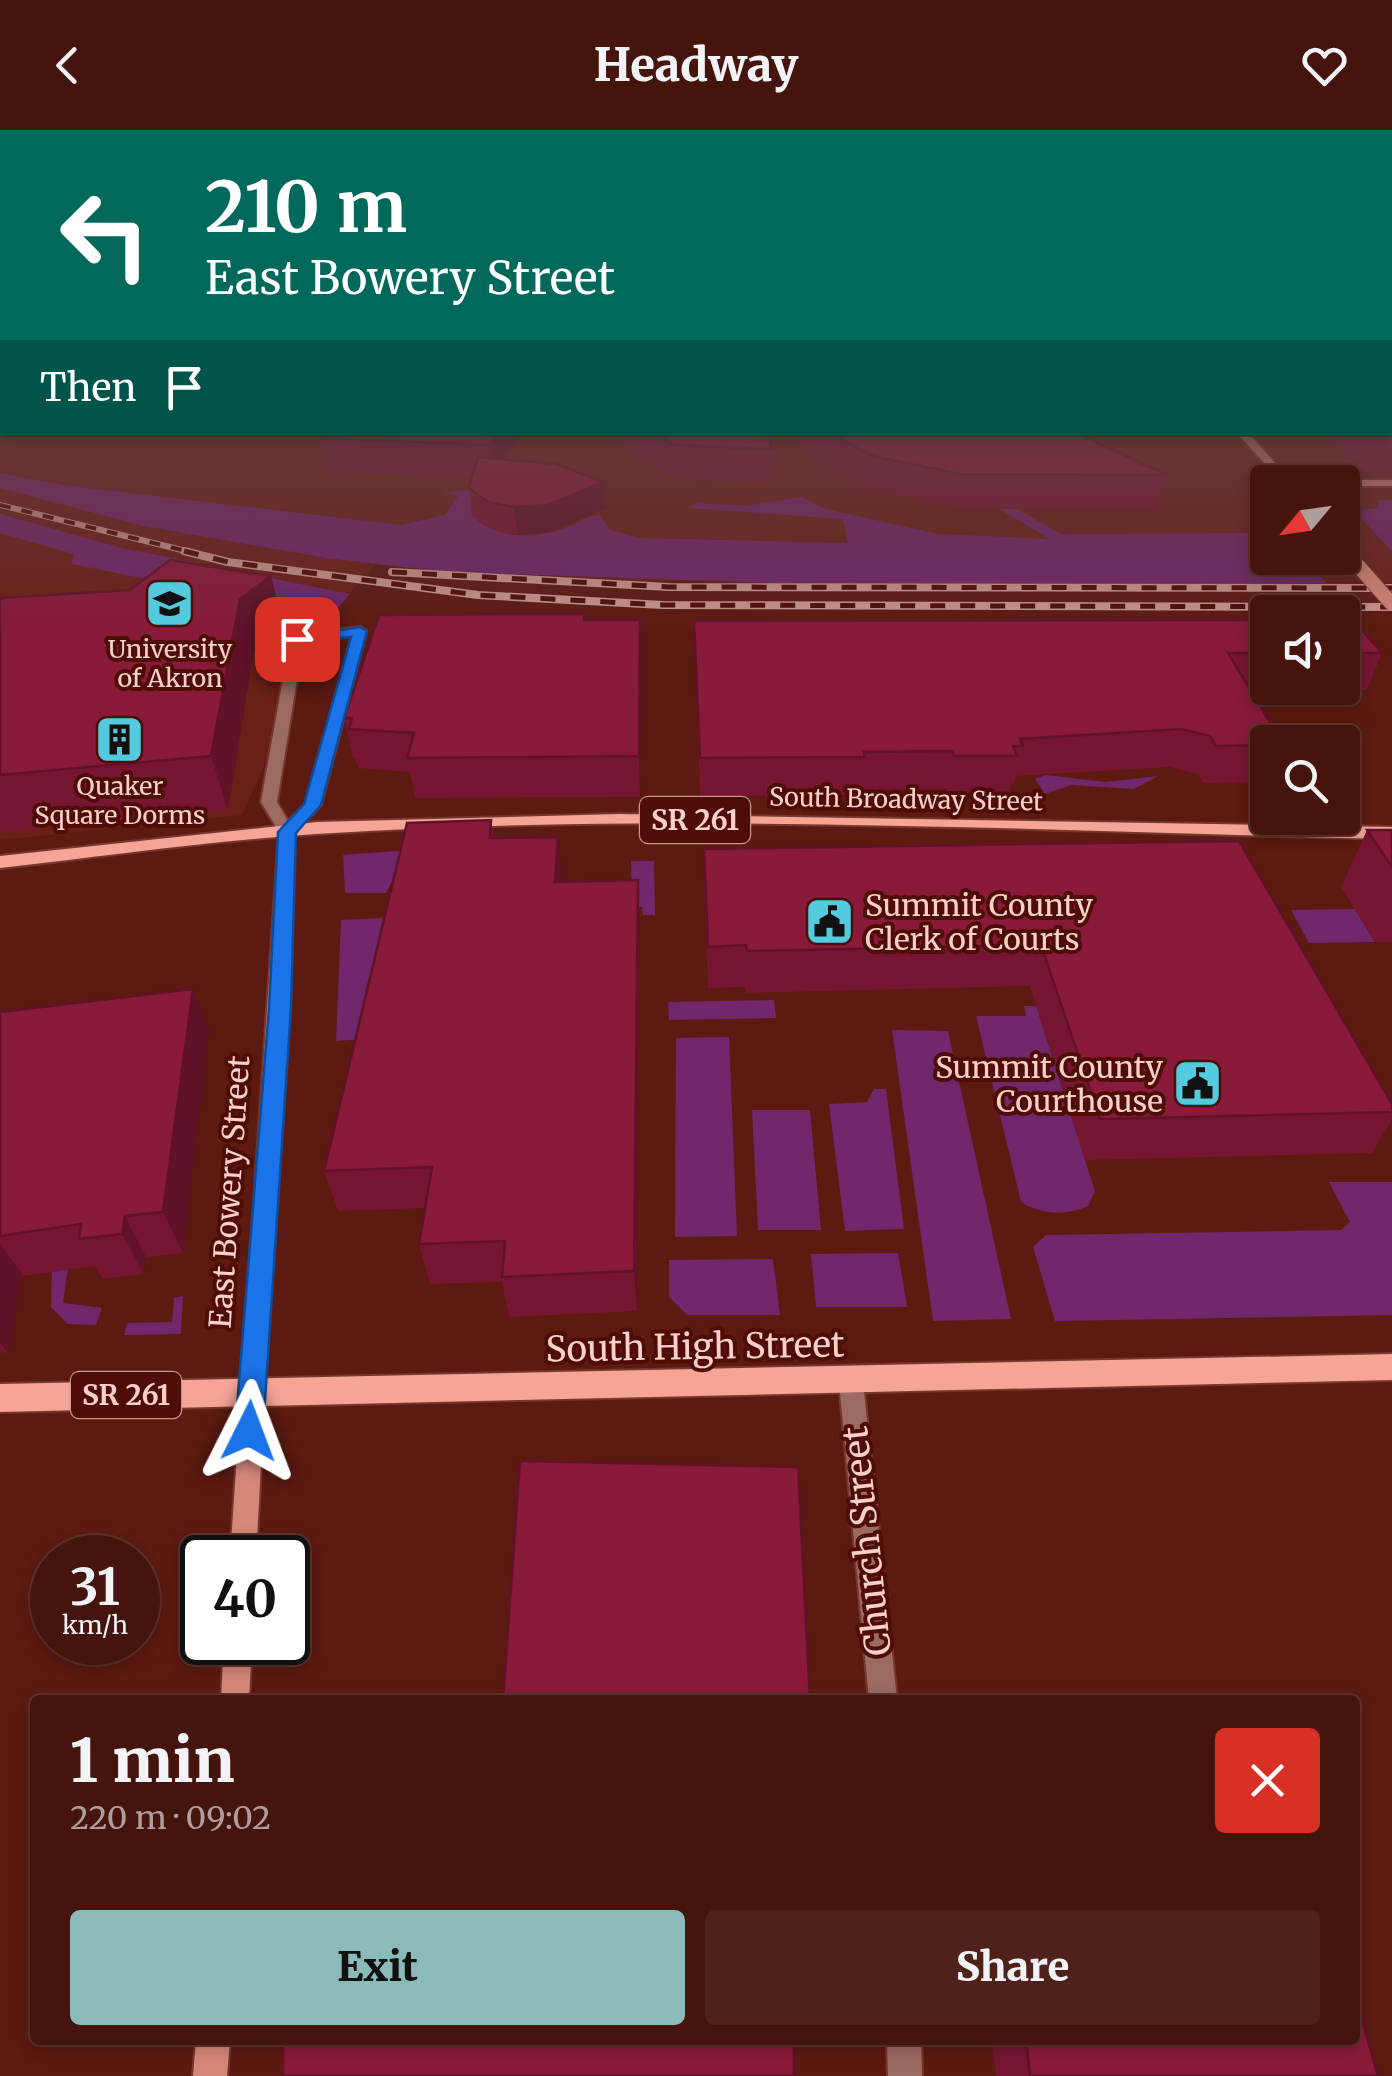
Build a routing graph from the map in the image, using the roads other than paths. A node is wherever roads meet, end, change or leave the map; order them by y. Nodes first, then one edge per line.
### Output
1 (1392, 483) edge
2 (1360, 484) edge
3 (1360, 568) edge
4 (1392, 604) edge
5 (287, 832) junction
6 (1392, 833) edge
7 (0, 862) edge
8 (1392, 1368) edge
9 (852, 1382) junction
10 (251, 1392) junction
11 (0, 1398) edge
12 (244, 1535) edge
13 (237, 1665) edge
14 (235, 1695) edge
15 (883, 1695) edge
16 (212, 2045) edge
17 (904, 2045) edge
18 (210, 2076) edge
19 (905, 2076) edge

1 - 2 street
3 - 4 street, bridge
5 - 5 street, East Bowery Street
5 - 6 main road, South Broadway Street / SR 261
5 - 7 main road, South Broadway Street / SR 261
5 - 10 street, East Bowery Street
8 - 9 main road, South High Street / SR 261
9 - 10 main road, South High Street / SR 261
9 - 15 street, Church Street
10 - 11 main road, South High Street / SR 261
10 - 12 street, East Bowery Street
13 - 14 street
16 - 18 street
17 - 19 street

